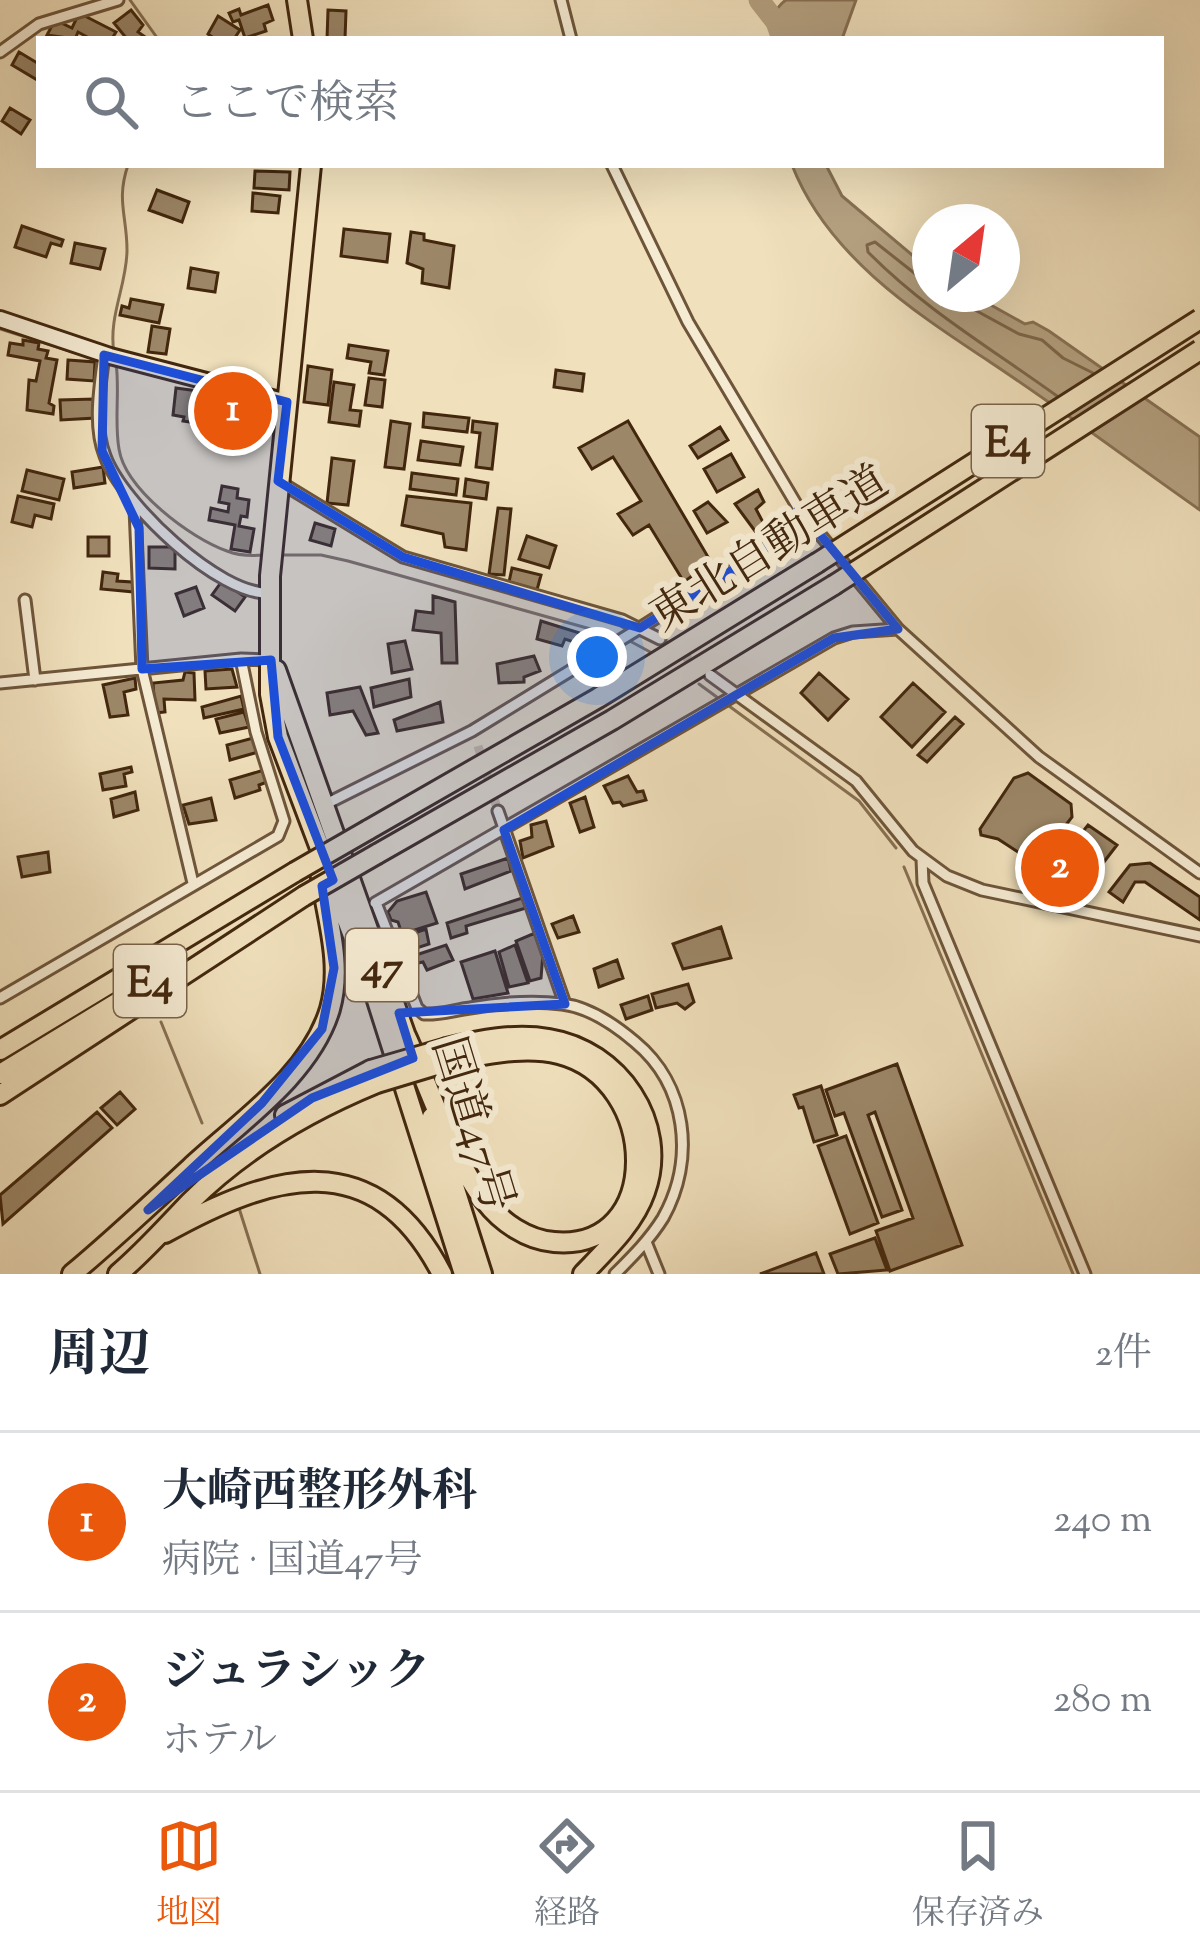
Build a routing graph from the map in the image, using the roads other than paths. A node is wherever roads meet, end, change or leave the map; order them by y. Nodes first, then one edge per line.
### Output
1 (118, 0) edge
2 (296, 0) edge
3 (561, 0) edge
4 (302, 36) edge
5 (570, 36) edge
6 (0, 52) edge
7 (310, 168) edge
8 (613, 168) edge
9 (0, 319) edge
10 (1200, 320) edge
11 (1200, 350) edge
12 (112, 357) junction
13 (287, 402) junction
14 (278, 481) junction
15 (135, 509) junction
16 (799, 509) junction
17 (270, 585) junction
18 (25, 600) dead end
19 (640, 628) junction
20 (898, 629) junction
21 (660, 639) tunnel mouth
22 (241, 659) junction
23 (271, 660) junction
24 (142, 669) junction
25 (710, 675) tunnel mouth
26 (35, 680) junction
27 (0, 683) edge
28 (726, 699) junction
29 (472, 731) junction
30 (478, 746) tunnel mouth
31 (324, 805) junction
32 (498, 811) tunnel mouth
33 (314, 830) junction
34 (504, 830) junction
35 (922, 860) junction
36 (1200, 873) edge
37 (193, 883) junction
38 (304, 896) junction
39 (370, 906) junction
40 (1200, 936) edge
41 (141, 962) junction
42 (0, 998) edge
43 (565, 1004) junction
44 (0, 1035) edge
45 (406, 1036) junction
46 (0, 1050) edge
47 (449, 1054) junction
48 (0, 1074) edge
49 (374, 1077) junction
50 (0, 1095) edge
51 (148, 1210) junction
52 (165, 1233) junction
53 (646, 1242) junction
54 (72, 1274) edge
55 (118, 1274) edge
56 (442, 1274) edge
57 (464, 1274) edge
58 (482, 1274) edge
59 (584, 1274) edge
60 (615, 1274) edge
61 (659, 1274) edge
62 (1085, 1274) edge

1 - 6 street
2 - 4 highway
3 - 5 street
7 - 13 highway, 国道47号 / 47
8 - 16 street
9 - 12 street
10 - 41 highway, 東北自動車道 / E4, bridge
11 - 38 highway, 東北自動車道 / E4, bridge
12 - 13 street
12 - 15 street
13 - 14 highway, 国道47号 / 47
14 - 17 highway, 国道47号 / 47
14 - 19 street
15 - 17 street
15 - 24 street
16 - 19 street
16 - 20 street
17 - 23 highway, 国道47号 / 47
18 - 26 street
19 - 21 street
19 - 29 street
20 - 28 street
20 - 36 street
22 - 23 street
22 - 24 street
22 - 37 street
23 - 31 highway, 国道47号 / 47
23 - 33 highway, 国道47号 / 47
24 - 26 street
24 - 37 street
25 - 28 street
26 - 27 street
28 - 34 street
28 - 35 street
29 - 30 street
29 - 31 street
31 - 39 highway, 国道47号 / 47
32 - 34 street
33 - 51 highway
33 - 57 highway, 国道47号 / 47
34 - 39 street
34 - 43 street
35 - 40 street
35 - 62 street
37 - 42 street
38 - 48 highway, 東北自動車道 / E4
38 - 50 highway
39 - 43 street
39 - 45 highway, 国道47号 / 47
41 - 44 highway
41 - 46 highway, 東北自動車道 / E4
43 - 53 street
45 - 47 highway
45 - 58 highway, 国道47号 / 47
47 - 49 highway, bridge
47 - 59 highway
49 - 51 highway
49 - 52 highway
51 - 54 highway
52 - 55 highway
52 - 56 highway
53 - 60 street
53 - 61 street

